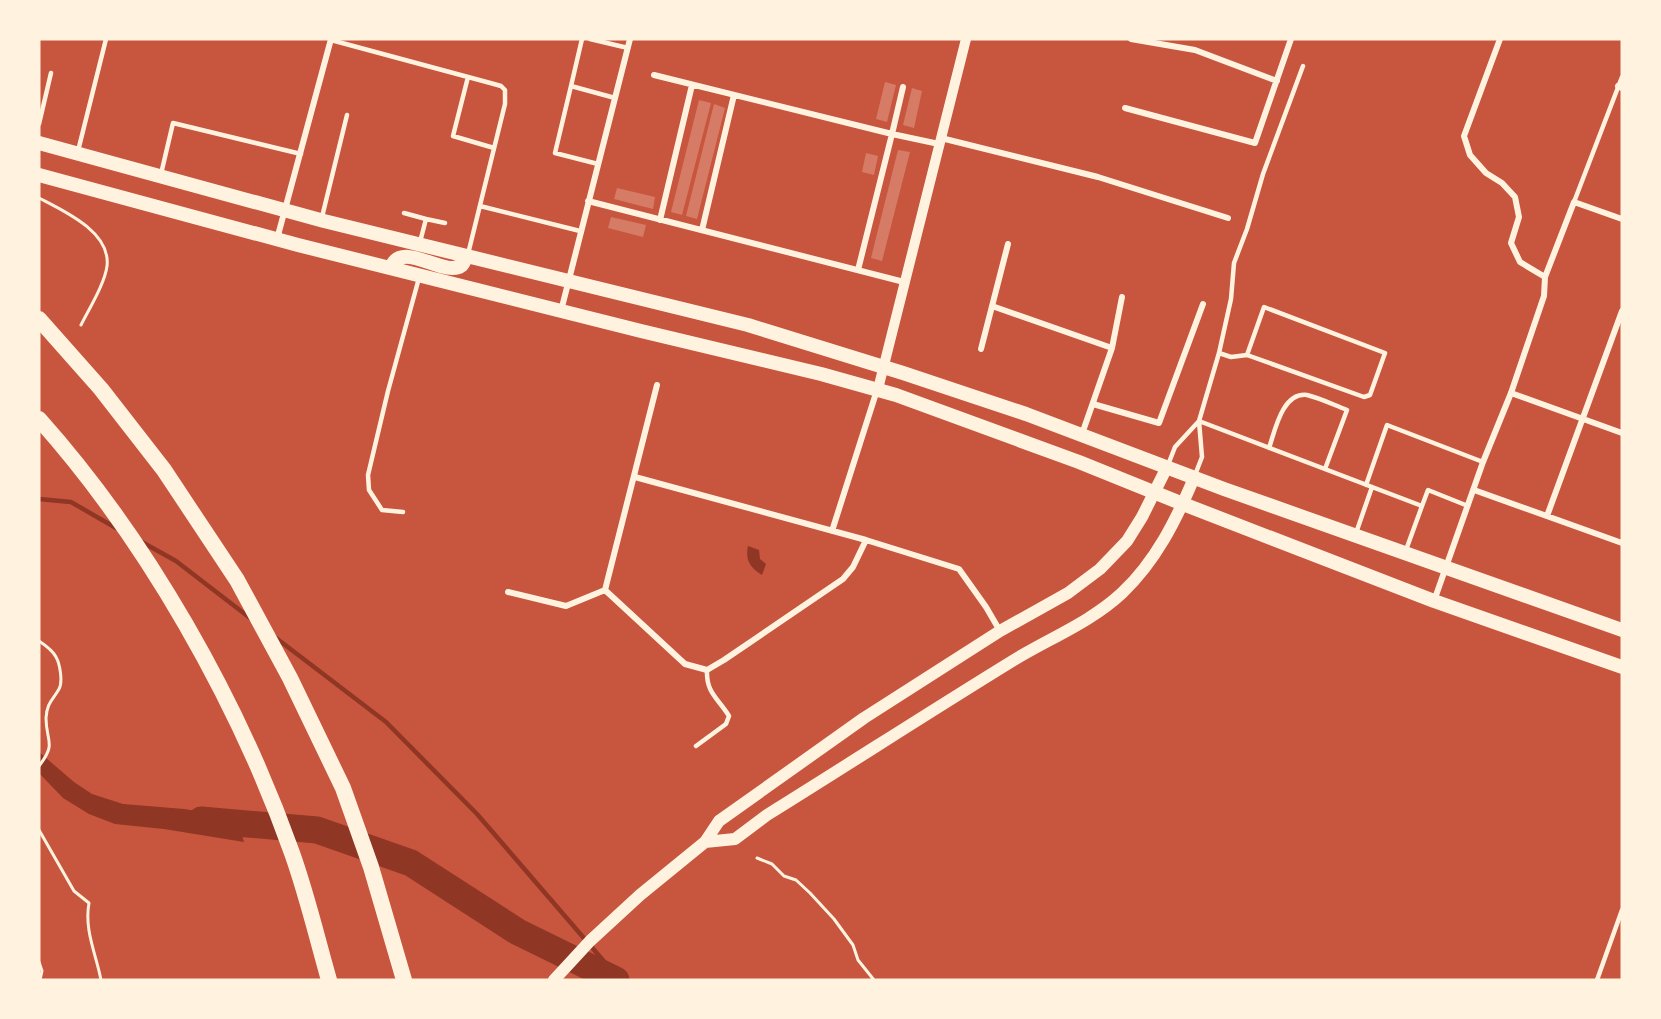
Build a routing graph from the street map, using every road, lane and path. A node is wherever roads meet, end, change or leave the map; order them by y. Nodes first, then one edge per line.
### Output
1 (106, 39) edge
2 (331, 39) edge
3 (582, 39) edge
4 (590, 39) edge
5 (630, 39) edge
6 (966, 39) edge
7 (1131, 39) edge
8 (1291, 39) edge
9 (1500, 39) edge
10 (628, 48) junction
11 (1303, 66) dead end
12 (51, 73) dead end
13 (654, 75) dead end
14 (468, 77) junction
15 (1622, 77) edge
16 (1277, 81) junction
17 (693, 85) junction
18 (571, 86) junction
19 (903, 87) dead end
20 (1620, 87) edge
21 (734, 95) junction
22 (615, 98) junction
23 (1125, 108) dead end
24 (347, 115) dead end
25 (39, 124) edge
26 (892, 134) junction
27 (940, 141) junction
28 (39, 143) edge
29 (494, 148) junction
30 (78, 153) junction
31 (300, 154) junction
32 (598, 164) junction
33 (39, 175) edge
34 (161, 176) junction
35 (39, 198) edge
36 (588, 201) junction
37 (1574, 202) junction
38 (480, 206) junction
39 (285, 210) junction
40 (404, 213) dead end
41 (1228, 218) dead end
42 (426, 219) junction
43 (1622, 219) edge
44 (321, 220) junction
45 (660, 220) junction
46 (445, 223) dead end
47 (702, 230) junction
48 (580, 231) junction
49 (277, 239) junction
50 (419, 244) junction
51 (1008, 244) dead end
52 (467, 256) junction
53 (391, 268) junction
54 (858, 270) junction
55 (420, 276) junction
56 (1545, 277) junction
57 (568, 281) junction
58 (904, 282) junction
59 (1122, 297) dead end
60 (1203, 304) dead end
61 (992, 306) junction
62 (561, 311) junction
63 (1622, 311) edge
64 (39, 319) edge
65 (1620, 321) edge
66 (81, 325) dead end
67 (1112, 348) junction
68 (981, 349) dead end
69 (1219, 353) junction
70 (1247, 355) junction
71 (884, 367) junction
72 (657, 385) dead end
73 (878, 389) junction
74 (1511, 393) junction
75 (1093, 404) junction
76 (1583, 418) junction
77 (39, 419) edge
78 (1199, 421) junction
79 (1622, 433) edge
80 (1082, 434) junction
81 (1269, 448) junction
82 (1483, 462) junction
83 (1167, 467) junction
84 (1325, 469) junction
85 (635, 477) junction
86 (1194, 478) junction
87 (1366, 484) junction
88 (1372, 487) junction
89 (1474, 490) junction
90 (1155, 493) junction
91 (1183, 504) junction
92 (1422, 506) junction
93 (1468, 506) junction
94 (403, 512) dead end
95 (1547, 516) junction
96 (832, 531) junction
97 (1355, 536) junction
98 (866, 540) junction
99 (1622, 543) edge
100 (1404, 554) junction
101 (1446, 568) junction
102 (605, 590) junction
103 (508, 592) dead end
104 (1434, 601) junction
105 (1622, 630) edge
106 (1000, 631) junction
107 (39, 641) edge
108 (1622, 667) edge
109 (707, 670) junction
110 (696, 746) dead end
111 (39, 765) edge
112 (39, 830) edge
113 (705, 842) junction
114 (757, 858) dead end
115 (1622, 910) edge
116 (39, 962) edge
117 (40, 980) edge
118 (101, 980) edge
119 (329, 980) edge
120 (404, 980) edge
121 (554, 980) edge
122 (874, 980) edge
123 (1597, 980) edge

1 - 30 lane
2 - 14 lane
2 - 31 street
3 - 18 lane
4 - 10 lane
5 - 10 street
6 - 27 street
7 - 16 street
8 - 16 street
9 - 56 street
10 - 22 street
11 - 69 lane
12 - 25 lane
13 - 17 street
14 - 29 lane
14 - 29 lane
15 - 20 lane
16 - 23 street
17 - 21 street
17 - 45 street
18 - 22 lane
18 - 32 lane
19 - 26 street
20 - 37 lane
21 - 26 street
21 - 47 street
22 - 32 street
24 - 44 lane
26 - 27 street
26 - 54 street
27 - 41 street
27 - 58 street
28 - 30 main road
29 - 38 lane
30 - 34 main road
31 - 34 lane
31 - 39 street
32 - 36 street
33 - 49 main road
34 - 39 main road
35 - 66 path
36 - 45 street
36 - 48 street
37 - 43 street
37 - 56 street
38 - 48 lane
38 - 52 lane
39 - 44 main road
39 - 49 street
40 - 42 lane
42 - 46 lane
42 - 50 lane
44 - 50 main road
45 - 47 street
47 - 54 street
48 - 57 street
49 - 53 main road
50 - 52 main road
51 - 61 street
52 - 53 main road
52 - 57 main road
53 - 55 main road
54 - 58 street
55 - 62 main road
55 - 94 lane
56 - 74 street
57 - 62 street
57 - 71 main road
58 - 71 street
59 - 67 street
60 - 75 street
61 - 67 street
61 - 68 street
62 - 73 main road
63 - 65 street
64 - 120 highway
65 - 76 street
67 - 75 street
69 - 70 lane
69 - 78 lane
70 - 70 lane
71 - 73 street
71 - 80 main road
72 - 85 street
73 - 90 main road
73 - 96 street
74 - 76 street
74 - 82 street
75 - 80 street
76 - 79 street
76 - 95 street
77 - 119 highway
78 - 81 lane
78 - 83 lane
78 - 86 lane
80 - 83 main road
81 - 84 lane
81 - 84 lane
82 - 87 lane
82 - 89 street
83 - 86 main road
83 - 90 main road
84 - 87 lane
85 - 96 street
85 - 102 street
86 - 91 main road
86 - 97 main road
87 - 88 lane
88 - 92 lane
88 - 97 lane
89 - 93 street
89 - 95 street
90 - 91 main road
90 - 106 main road
91 - 104 main road
91 - 113 main road
92 - 93 lane
92 - 100 lane
93 - 101 street
95 - 99 street
96 - 98 street
97 - 100 main road
98 - 106 street
98 - 109 street
100 - 101 main road
101 - 104 street
101 - 105 main road
102 - 103 street
102 - 109 street
104 - 108 main road
106 - 113 main road
107 - 111 path
109 - 110 lane
112 - 118 path
113 - 121 main road
114 - 122 path
115 - 123 lane
116 - 117 path

